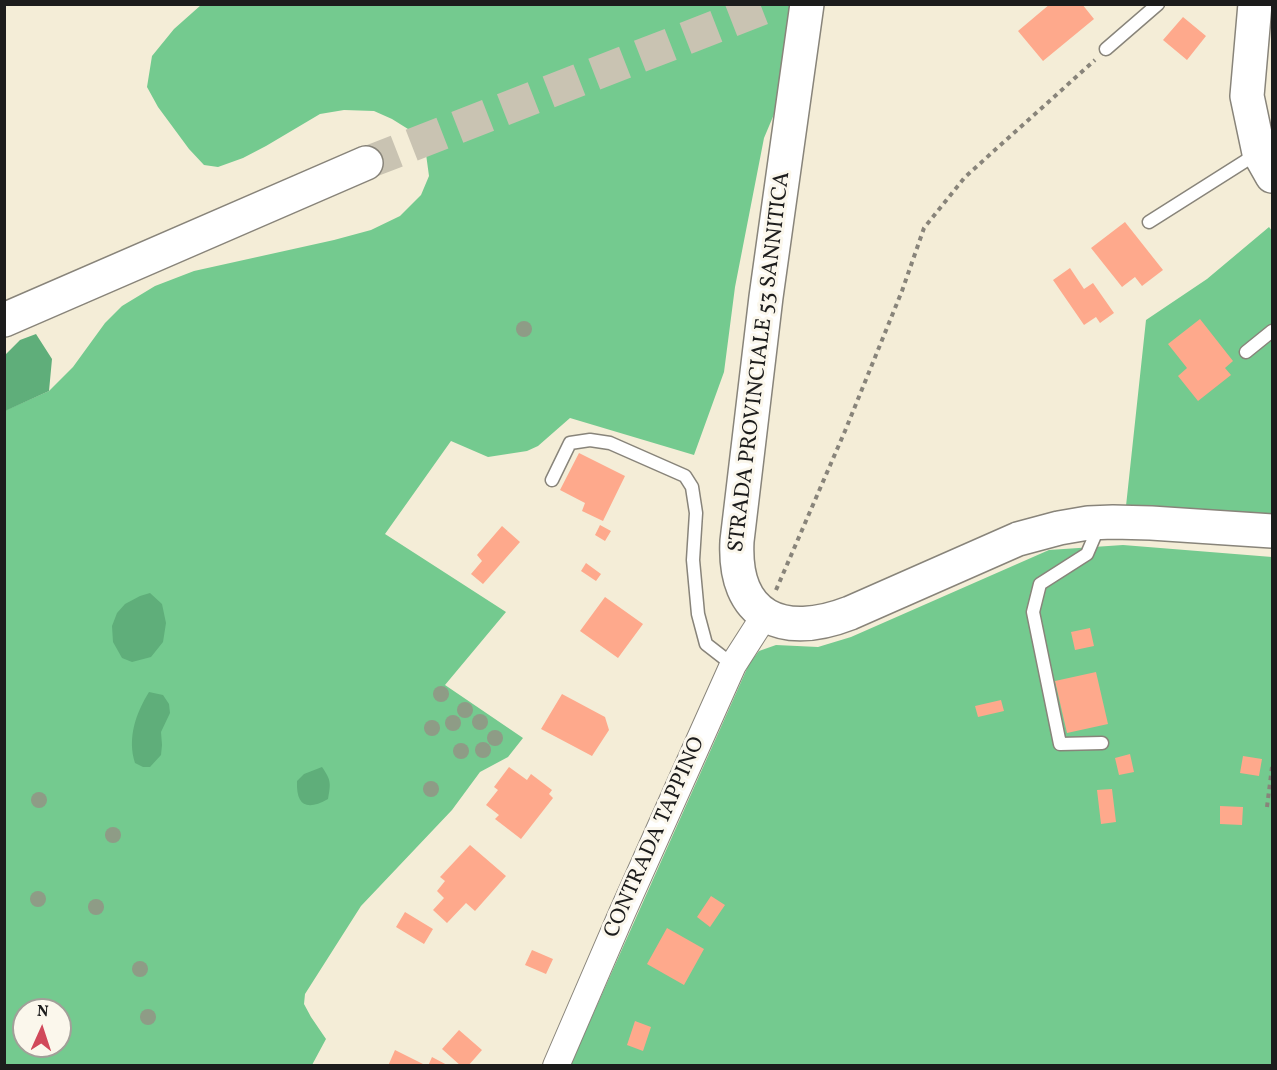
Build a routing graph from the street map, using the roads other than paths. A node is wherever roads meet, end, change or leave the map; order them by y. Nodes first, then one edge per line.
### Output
1 (807, 4) edge
2 (1158, 4) edge
3 (1255, 4) edge
4 (1106, 49) road end
5 (366, 163) tunnel mouth
6 (1266, 164) edge
7 (1149, 222) dead end
8 (4, 320) edge
9 (1272, 331) edge
10 (1246, 352) dead end
11 (552, 480) dead end
12 (1101, 522) junction
13 (1272, 531) edge
14 (765, 615) junction
15 (734, 665) junction
16 (1102, 743) dead end
17 (556, 1065) edge

1 - 14 street, STRADA PROVINCIALE 53 SANNITICA
2 - 4 lane
3 - 6 street
5 - 8 street
6 - 7 lane
9 - 10 lane
11 - 15 lane
12 - 13 street
12 - 14 street
12 - 16 lane
14 - 15 street, CONTRADA TAPPINO
15 - 17 street, CONTRADA TAPPINO

